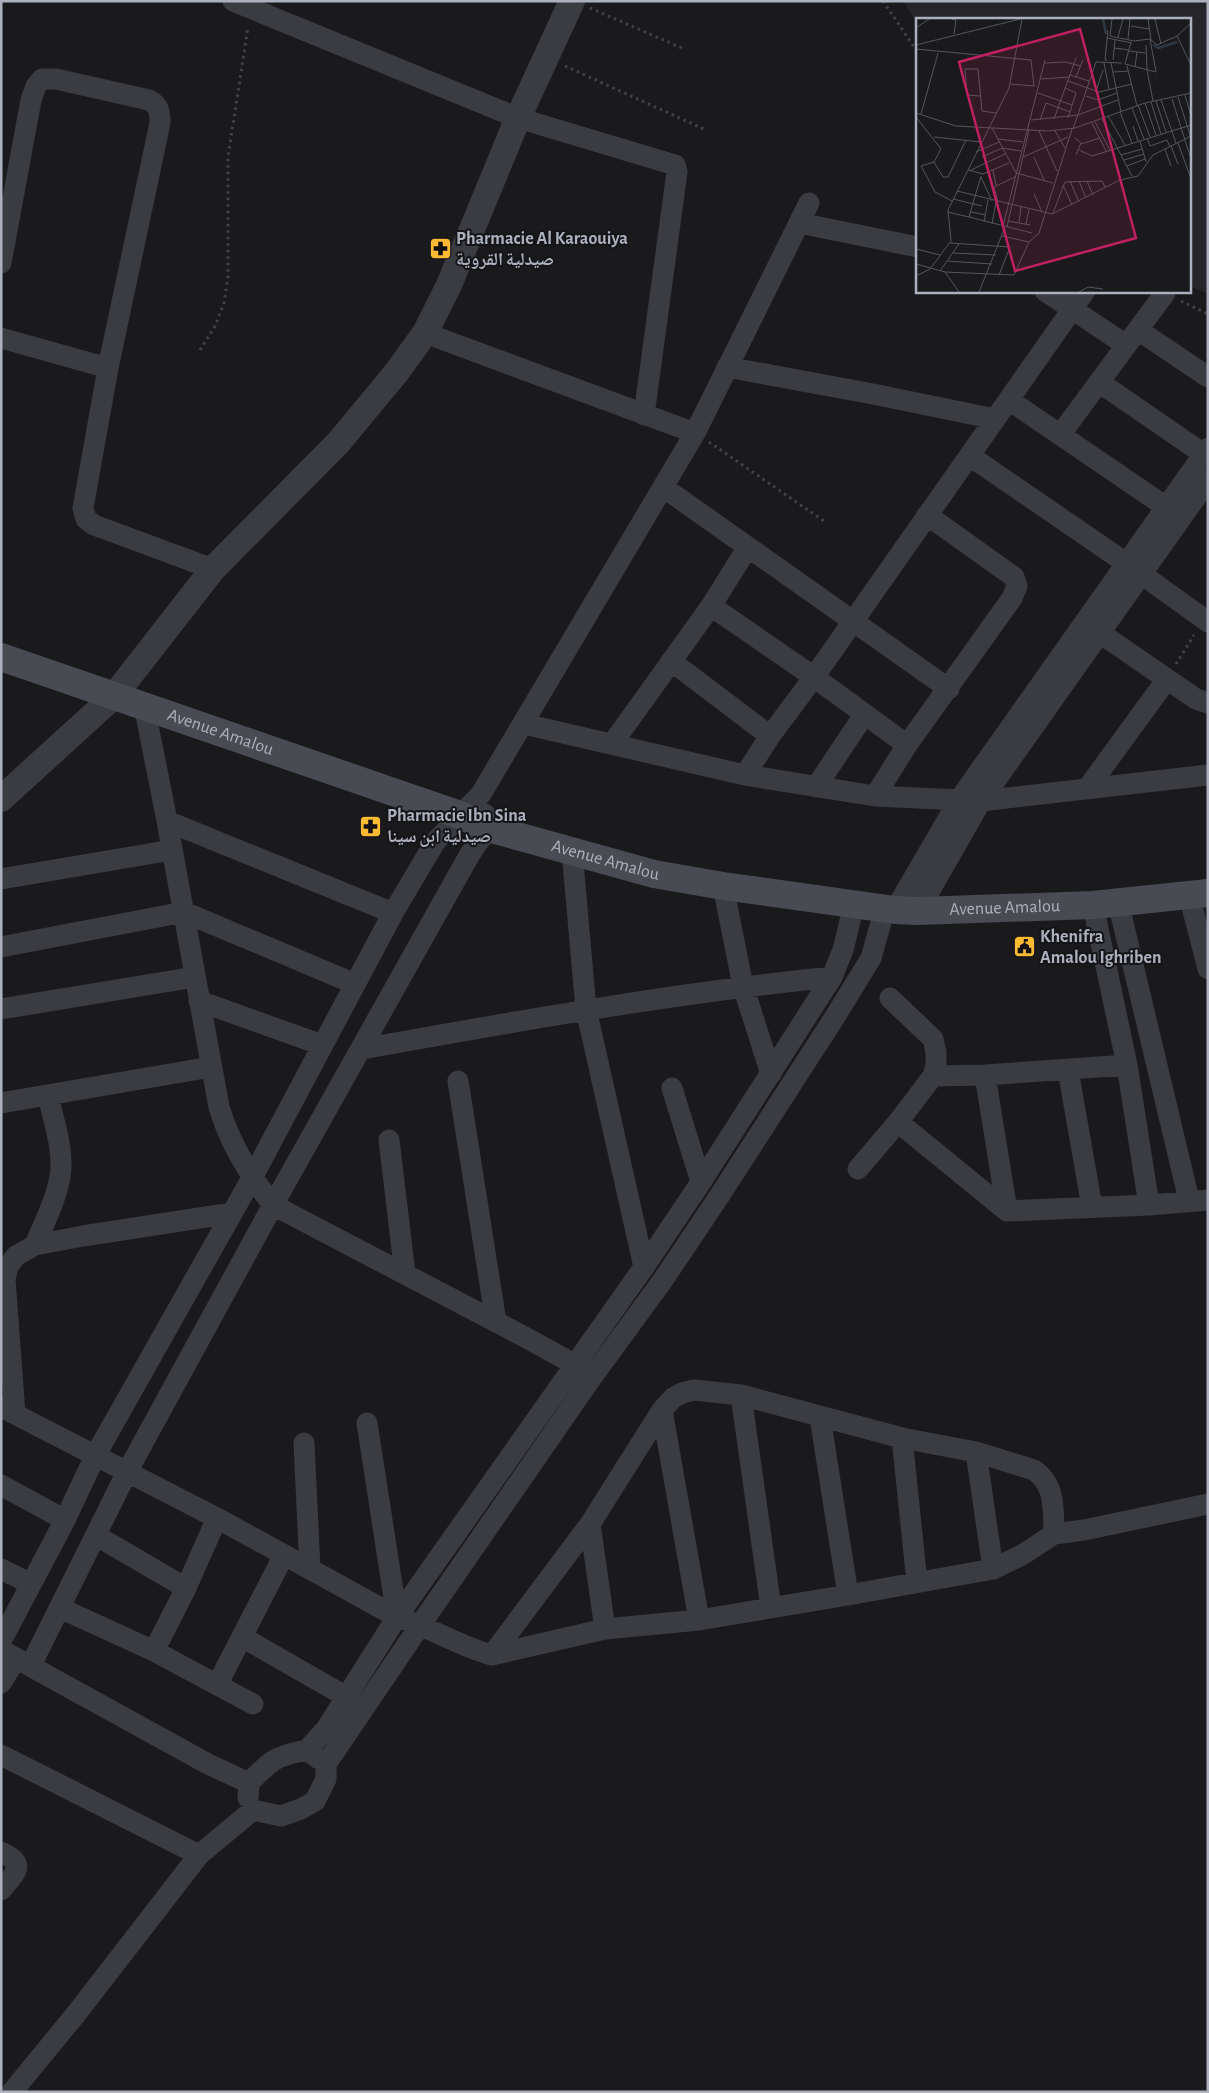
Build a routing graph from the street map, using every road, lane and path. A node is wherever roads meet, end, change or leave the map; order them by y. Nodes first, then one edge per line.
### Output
1 (884, 1) edge
2 (579, 3) edge
3 (242, 5) edge
4 (682, 48) dead end
5 (916, 50) edge
6 (546, 57) junction
7 (518, 118) junction
8 (706, 130) dead end
9 (809, 203) dead end
10 (799, 223) junction
11 (916, 247) edge
12 (1, 263) edge
13 (1047, 292) edge
14 (1084, 292) edge
15 (1165, 293) joint
16 (1073, 308) junction
17 (1208, 314) edge
18 (425, 333) junction
19 (1132, 337) junction
20 (1, 338) edge
21 (200, 350) dead end
22 (727, 367) junction
23 (108, 368) junction
24 (1208, 377) edge
25 (1099, 382) junction
26 (1009, 400) junction
27 (644, 415) junction
28 (995, 420) junction
29 (695, 433) junction
30 (1060, 435) junction
31 (1206, 453) edge
32 (970, 456) junction
33 (1208, 480) edge
34 (663, 487) junction
35 (1166, 507) junction
36 (927, 515) junction
37 (824, 521) dead end
38 (748, 547) junction
39 (1134, 568) junction
40 (213, 569) junction
41 (710, 606) junction
42 (1206, 618) edge
43 (853, 620) junction
44 (1100, 633) junction
45 (1, 657) edge
46 (671, 661) junction
47 (814, 677) junction
48 (1167, 679) junction
49 (949, 689) junction
50 (114, 696) junction
51 (1208, 703) edge
52 (144, 705) junction
53 (864, 715) junction
54 (524, 724) junction
55 (770, 736) junction
56 (612, 744) junction
57 (908, 745) junction
58 (745, 775) junction
59 (1208, 775) edge
60 (816, 787) junction
61 (1087, 789) junction
62 (482, 794) junction
63 (875, 796) junction
64 (1, 799) edge
65 (959, 800) junction
66 (981, 801) junction
67 (460, 815) junction
68 (167, 821) junction
69 (488, 828) junction
70 (172, 850) junction
71 (572, 850) junction
72 (1, 879) edge
73 (723, 886) junction
74 (1199, 894) edge
75 (1106, 903) junction
76 (854, 904) junction
77 (899, 910) junction
78 (184, 912) junction
79 (393, 912) junction
80 (1, 947) edge
81 (1208, 969) edge
82 (195, 977) junction
83 (832, 977) junction
84 (355, 984) junction
85 (743, 986) junction
86 (890, 998) dead end
87 (199, 1001) junction
88 (586, 1009) junction
89 (1, 1010) edge
90 (322, 1045) junction
91 (362, 1049) junction
92 (1127, 1065) junction
93 (211, 1067) junction
94 (1068, 1070) junction
95 (771, 1074) junction
96 (985, 1075) junction
97 (932, 1076) junction
98 (458, 1081) dead end
99 (672, 1088) dead end
100 (48, 1095) junction
101 (1, 1104) edge
102 (898, 1122) junction
103 (389, 1140) dead end
104 (858, 1169) dead end
105 (252, 1178) junction
106 (701, 1182) junction
107 (1198, 1200) edge
108 (273, 1205) junction
109 (1149, 1205) junction
110 (1092, 1207) junction
111 (1007, 1211) junction
112 (232, 1213) junction
113 (35, 1245) junction
114 (644, 1267) junction
115 (405, 1274) junction
116 (496, 1322) junction
117 (574, 1364) junction
118 (741, 1395) junction
119 (8, 1410) edge
120 (662, 1410) junction
121 (820, 1417) junction
122 (367, 1423) dead end
123 (902, 1438) junction
124 (304, 1443) dead end
125 (976, 1452) junction
126 (95, 1456) junction
127 (127, 1472) junction
128 (1, 1485) edge
129 (1208, 1504) edge
130 (217, 1518) junction
131 (65, 1520) junction
132 (590, 1524) junction
133 (1054, 1534) junction
134 (97, 1536) junction
135 (284, 1555) junction
136 (1, 1568) edge
137 (994, 1568) junction
138 (310, 1569) junction
139 (917, 1582) junction
140 (31, 1584) junction
141 (186, 1588) junction
142 (848, 1595) junction
143 (60, 1608) junction
144 (771, 1608) junction
145 (397, 1616) junction
146 (699, 1620) junction
147 (421, 1624) junction
148 (605, 1629) junction
149 (242, 1637) junction
150 (1, 1641) edge
151 (154, 1651) junction
152 (492, 1655) junction
153 (16, 1658) edge
154 (1, 1683) edge
155 (216, 1685) junction
156 (345, 1696) junction
157 (253, 1704) dead end
158 (307, 1750) junction
159 (1, 1755) edge
160 (326, 1764) junction
161 (249, 1783) junction
162 (253, 1810) junction
163 (1, 1852) edge
164 (199, 1856) junction
165 (1, 1890) edge
166 (12, 2092) edge

1 - 5 path
2 - 4 path
2 - 6 street
3 - 7 street
3 - 21 path
6 - 7 street
6 - 8 path
7 - 18 street
7 - 27 street
9 - 10 street
10 - 11 street
10 - 22 street
12 - 23 street
13 - 16 street
14 - 16 street
15 - 17 path
15 - 19 street
16 - 19 street
16 - 26 street
18 - 27 street
18 - 40 street
19 - 24 street
19 - 25 street
20 - 23 street
22 - 28 street
22 - 29 street
23 - 40 street
25 - 30 street
25 - 31 street
26 - 28 street
26 - 30 street
27 - 29 street
28 - 32 street
29 - 34 street
29 - 37 path
30 - 35 street
31 - 35 street
32 - 36 street
32 - 39 street
33 - 39 street
34 - 38 street
34 - 54 street
35 - 39 street
36 - 43 street
36 - 49 street
38 - 41 street
38 - 43 street
39 - 42 street
39 - 44 street
39 - 65 street
40 - 50 street
41 - 46 street
41 - 47 street
42 - 48 path
43 - 47 street
43 - 49 street
44 - 48 street
44 - 66 street
45 - 50 main road, Avenue Amalou
46 - 55 street
46 - 56 street
47 - 53 street
47 - 55 street
48 - 51 street
48 - 61 street
49 - 57 street
50 - 52 main road, Avenue Amalou
50 - 64 street
52 - 67 main road, Avenue Amalou
52 - 68 street
53 - 57 street
53 - 60 street
54 - 56 street
54 - 62 street
55 - 58 street
56 - 58 street
57 - 63 street
58 - 60 street
59 - 61 street
60 - 63 street
61 - 66 street
62 - 67 street
62 - 69 street
63 - 65 street
65 - 66 street
65 - 77 street
66 - 77 street
67 - 69 main road, Avenue Amalou
67 - 79 street
68 - 70 street
68 - 79 street
69 - 71 main road, Avenue Amalou
69 - 91 street
70 - 72 street
70 - 78 street
71 - 73 main road, Avenue Amalou
71 - 88 street
73 - 76 main road, Avenue Amalou
73 - 85 street
74 - 75 main road, Avenue Amalou
74 - 81 street
75 - 77 main road, Avenue Amalou
75 - 92 street
75 - 107 street
76 - 77 main road, Avenue Amalou
76 - 83 street
77 - 147 street
78 - 80 street
78 - 82 street
78 - 84 street
79 - 84 street
82 - 87 street
82 - 89 street
83 - 85 street
83 - 95 street
84 - 90 street
85 - 88 street
85 - 95 street
86 - 97 street
87 - 90 street
87 - 93 street
88 - 91 street
88 - 114 street
90 - 105 street
91 - 108 street
92 - 94 street
92 - 109 street
93 - 100 street
93 - 105 street
94 - 96 street
94 - 110 street
95 - 106 street
96 - 97 street
96 - 111 street
97 - 102 street
98 - 116 street
99 - 106 street
100 - 101 street
100 - 113 street
102 - 104 street
102 - 111 street
103 - 115 street
105 - 108 street
105 - 112 street
106 - 114 street
107 - 109 street
108 - 115 street
108 - 127 street
109 - 110 street
110 - 111 street
112 - 113 street
112 - 126 street
113 - 119 street
114 - 117 street
115 - 116 street
116 - 117 street
117 - 145 street
118 - 120 street
118 - 121 street
118 - 144 street
119 - 126 street
120 - 132 street
120 - 146 street
121 - 123 street
121 - 142 street
122 - 145 street
123 - 125 street
123 - 139 street
124 - 138 street
125 - 133 street
125 - 137 street
126 - 127 street
126 - 131 street
127 - 130 street
127 - 134 street
128 - 131 street
129 - 133 street
130 - 135 street
130 - 141 street
131 - 140 street
132 - 148 street
132 - 152 street
133 - 137 street
134 - 141 street
134 - 143 street
135 - 138 street
135 - 149 street
136 - 140 street
137 - 139 street
138 - 145 street
139 - 142 street
140 - 150 street
141 - 151 street
142 - 144 street
143 - 151 street
143 - 153 street
144 - 146 street
145 - 147 street
145 - 156 street
146 - 148 street
147 - 152 street
147 - 160 street
148 - 152 street
149 - 155 street
149 - 156 street
151 - 155 street
153 - 154 street
153 - 161 street
155 - 157 street
156 - 158 street
158 - 160 street
158 - 161 street
159 - 164 street
160 - 162 street
161 - 162 street
162 - 164 street
163 - 165 street
164 - 166 street

